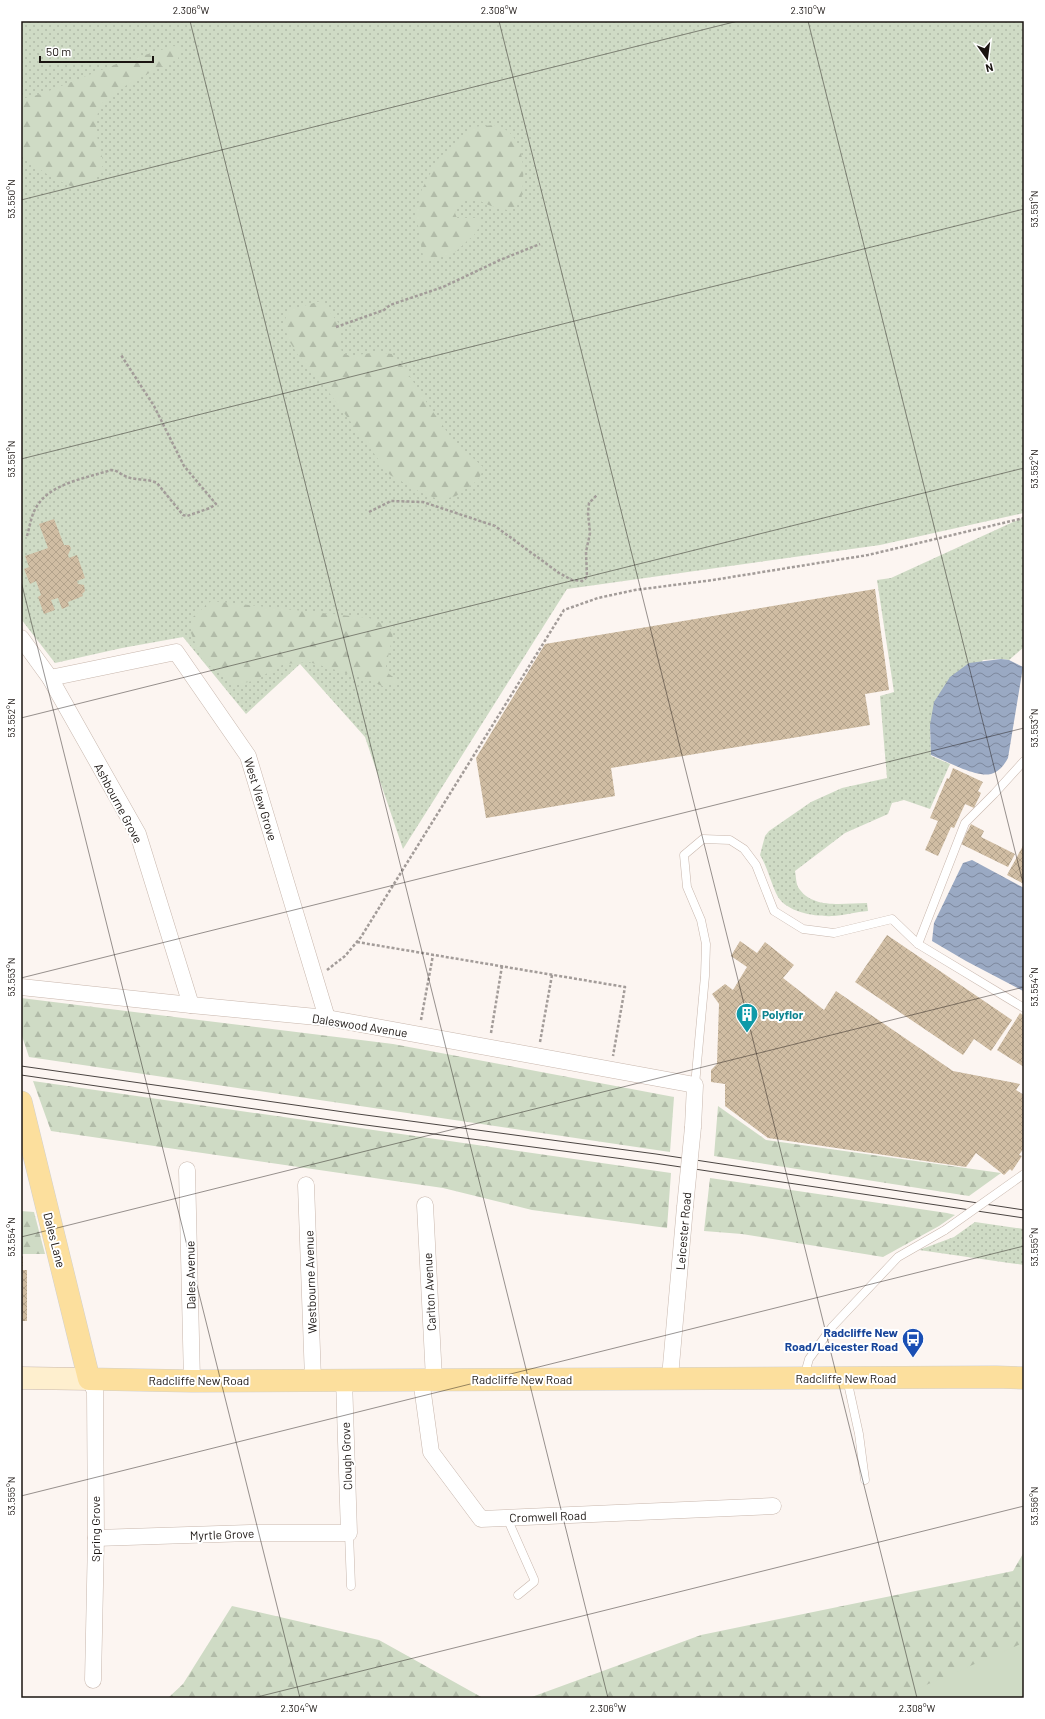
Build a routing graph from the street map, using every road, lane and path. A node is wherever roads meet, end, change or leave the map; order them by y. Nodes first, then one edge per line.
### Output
1 (540, 244) dead end
2 (336, 327) dead end
3 (121, 355) dead end
4 (597, 495) dead end
5 (369, 512) dead end
6 (1024, 518) edge
7 (27, 536) dead end
8 (21, 638) edge
9 (50, 678) junction
10 (1024, 761) edge
11 (357, 942) junction
12 (918, 944) junction
13 (433, 955) junction
14 (502, 966) junction
15 (552, 975) junction
16 (315, 978) junction
17 (21, 986) edge
18 (191, 1005) junction
19 (1024, 1008) edge
20 (327, 1018) junction
21 (418, 1034) junction
22 (488, 1048) junction
23 (538, 1056) junction
24 (611, 1070) junction
25 (695, 1085) junction
26 (22, 1104) edge
27 (187, 1170) dead end
28 (1024, 1174) edge
29 (306, 1185) dead end
30 (425, 1205) dead end
31 (21, 1378) edge
32 (670, 1378) junction
33 (804, 1378) junction
34 (847, 1378) junction
35 (1024, 1378) edge
36 (89, 1379) junction
37 (313, 1379) junction
38 (344, 1379) junction
39 (428, 1379) junction
40 (192, 1381) junction
41 (865, 1480) dead end
42 (773, 1506) dead end
43 (507, 1518) junction
44 (349, 1533) junction
45 (96, 1538) junction
46 (351, 1586) dead end
47 (518, 1595) dead end
48 (93, 1680) dead end

1 - 2 path
3 - 7 path
4 - 5 path
6 - 11 path
8 - 9 street, Ashbourne Grove
9 - 16 street, West View Grove
9 - 18 street, Ashbourne Grove
10 - 12 lane
11 - 13 path
11 - 16 path
12 - 19 lane
12 - 25 lane
13 - 14 path
13 - 21 path
14 - 15 path
14 - 22 path
15 - 23 path
15 - 24 path
16 - 20 street, West View Grove
17 - 18 street, Daleswood Avenue
18 - 20 street, Daleswood Avenue
20 - 21 street, Daleswood Avenue
21 - 22 street, Daleswood Avenue
22 - 23 street, Daleswood Avenue
23 - 24 street, Daleswood Avenue
24 - 25 street, Daleswood Avenue
25 - 32 street, Leicester Road, bridge
26 - 36 main road, Dales Lane
27 - 40 street, Dales Avenue
28 - 33 lane, bridge
29 - 37 street, Westbourne Avenue
30 - 39 street, Carlton Avenue
31 - 36 main road, Radcliffe New Road
32 - 33 main road, Radcliffe New Road
32 - 39 main road, Radcliffe New Road
33 - 34 main road, Radcliffe New Road
34 - 35 main road, Radcliffe New Road
34 - 41 lane
36 - 40 main road, Radcliffe New Road
36 - 45 street, Spring Grove
37 - 38 main road, Radcliffe New Road
37 - 40 main road, Radcliffe New Road
38 - 39 main road, Radcliffe New Road
38 - 44 street, Clough Grove
39 - 43 street, Cromwell Road
42 - 43 street, Cromwell Road
43 - 47 lane
44 - 45 street, Myrtle Grove
44 - 46 lane
45 - 48 street, Spring Grove

